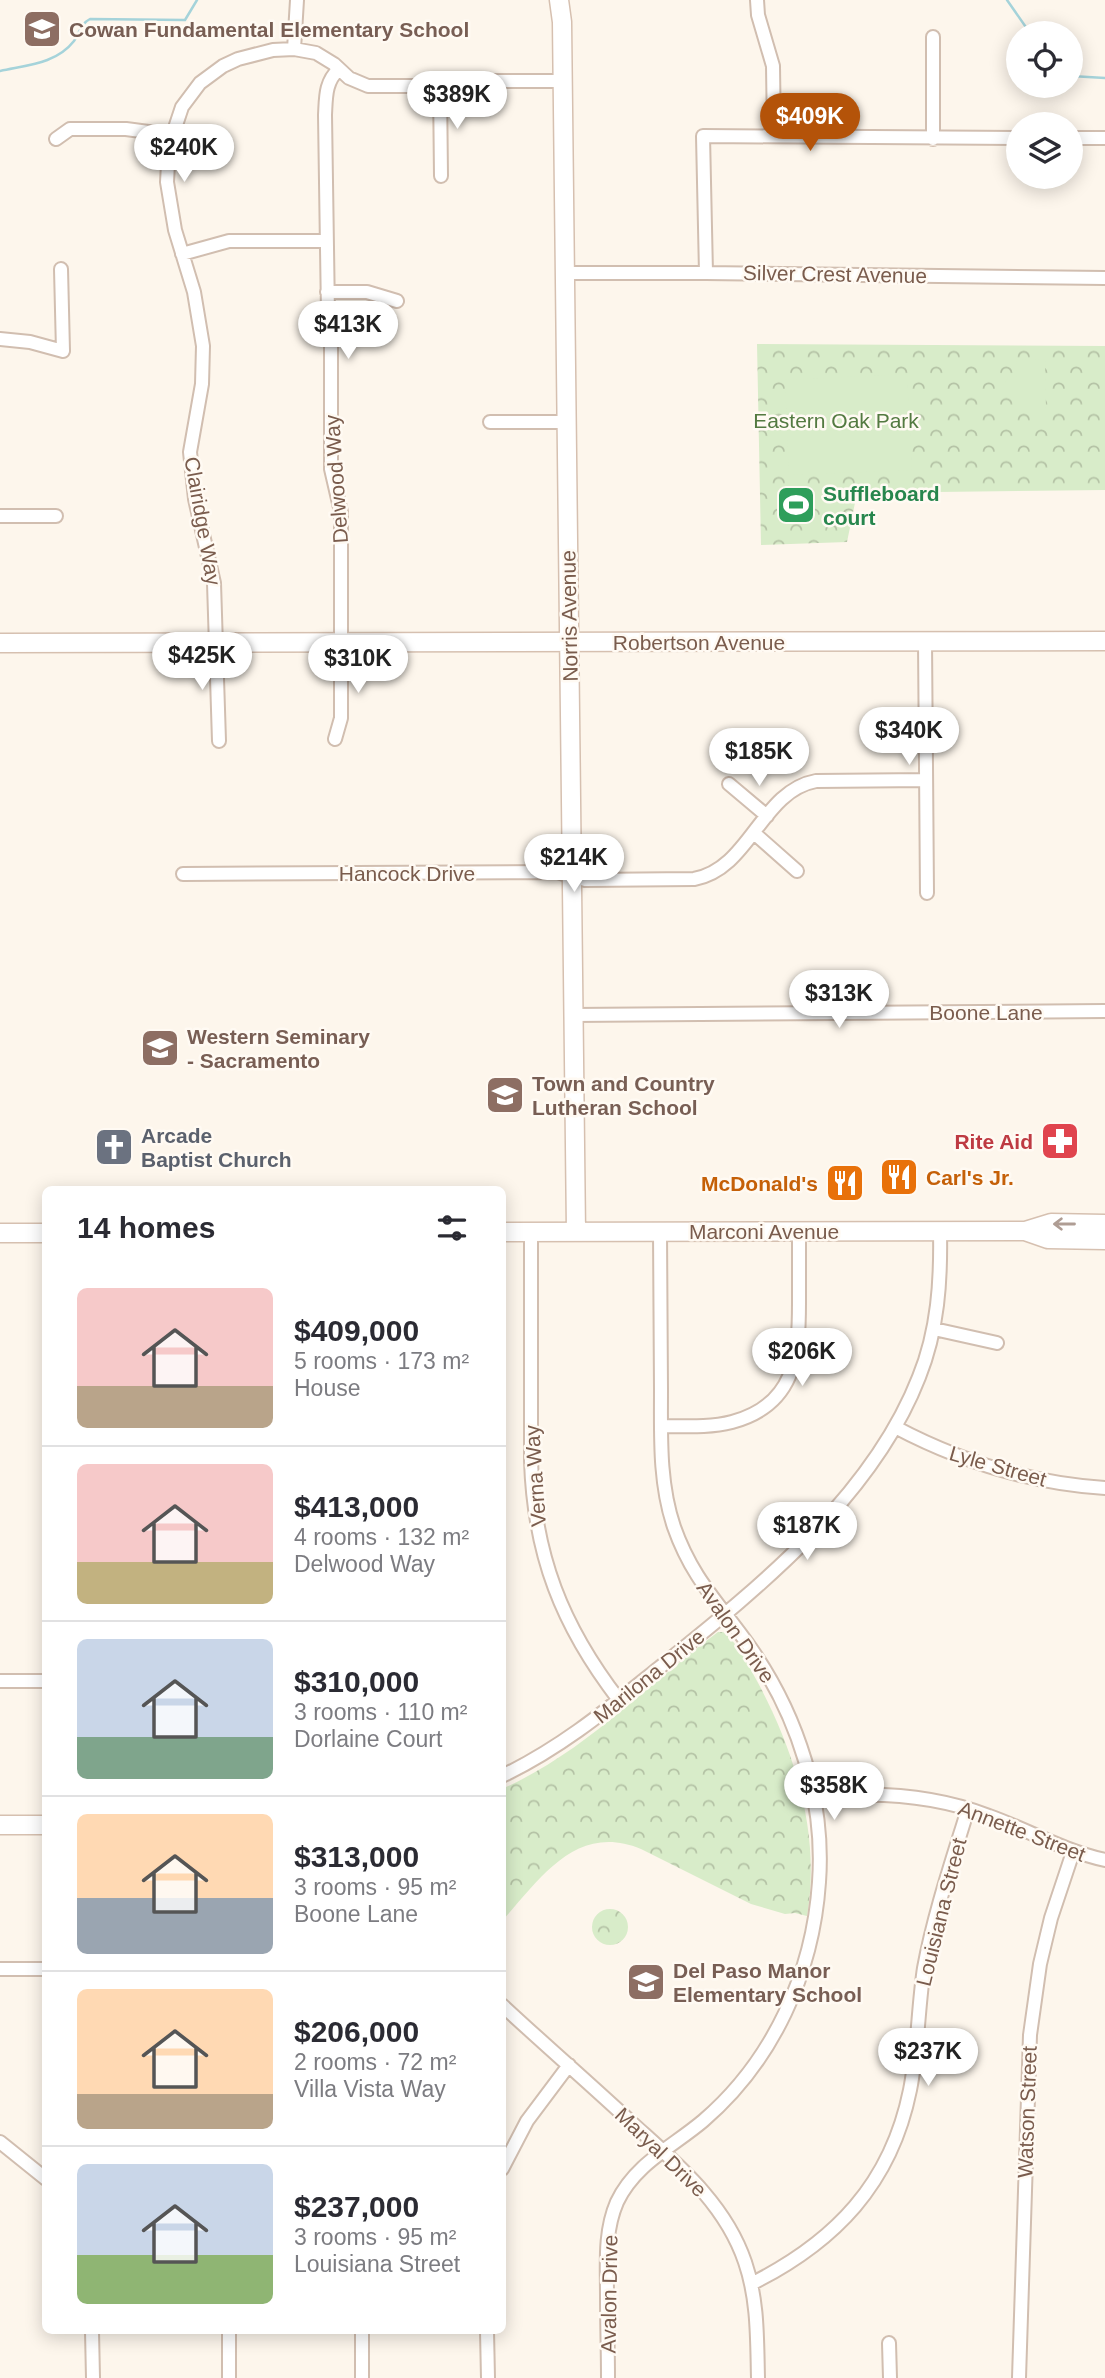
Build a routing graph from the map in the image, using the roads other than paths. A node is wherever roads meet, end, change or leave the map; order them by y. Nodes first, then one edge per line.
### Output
1 (297, 0) edge
2 (559, 0) edge
3 (757, 0) edge
4 (933, 37) dead end
5 (294, 49) junction
6 (339, 69) junction
7 (563, 81) junction
8 (440, 86) junction
9 (171, 135) junction
10 (774, 135) junction
11 (1006, 138) edge
12 (1083, 138) edge
13 (1105, 138) edge
14 (56, 139) dead end
15 (933, 139) junction
16 (441, 176) dead end
17 (327, 241) junction
18 (182, 254) junction
19 (61, 269) dead end
20 (706, 272) junction
21 (565, 274) junction
22 (1105, 278) edge
23 (327, 292) junction
24 (397, 301) dead end
25 (0, 339) edge
26 (490, 422) dead end
27 (566, 422) junction
28 (0, 516) edge
29 (56, 516) dead end
30 (925, 641) junction
31 (1105, 641) edge
32 (217, 642) junction
33 (341, 642) junction
34 (569, 642) junction
35 (0, 643) edge
36 (335, 739) dead end
37 (219, 740) dead end
38 (926, 780) junction
39 (729, 785) dead end
40 (766, 816) junction
41 (754, 833) junction
42 (797, 871) dead end
43 (183, 874) dead end
44 (571, 876) junction
45 (927, 892) dead end
46 (1105, 1012) edge
47 (573, 1015) junction
48 (1105, 1224) edge
49 (660, 1231) junction
50 (799, 1231) junction
51 (940, 1231) junction
52 (1025, 1231) junction
53 (506, 1232) edge
54 (531, 1232) junction
55 (576, 1232) junction
56 (0, 1233) edge
57 (42, 1233) edge
58 (1105, 1240) edge
59 (934, 1329) junction
60 (997, 1343) dead end
61 (661, 1426) junction
62 (895, 1427) junction
63 (1105, 1488) edge
64 (725, 1615) junction
65 (0, 1681) edge
66 (42, 1681) edge
67 (618, 1700) junction
68 (506, 1774) edge
69 (814, 1798) junction
70 (968, 1808) junction
71 (0, 1825) edge
72 (42, 1825) edge
73 (1073, 1852) junction
74 (1105, 1860) edge
75 (0, 1969) edge
76 (42, 1969) edge
77 (506, 2009) edge
78 (569, 2065) junction
79 (0, 2142) edge
80 (663, 2151) junction
81 (506, 2161) edge
82 (42, 2176) edge
83 (751, 2284) junction
84 (92, 2334) edge
85 (229, 2334) edge
86 (362, 2334) edge
87 (487, 2334) edge
88 (889, 2343) dead end
89 (93, 2378) edge
90 (229, 2378) edge
91 (362, 2378) edge
92 (488, 2378) edge
93 (608, 2378) edge
94 (758, 2378) edge
95 (890, 2378) edge
96 (1019, 2378) edge

1 - 5 street
2 - 7 street, Norris Avenue
3 - 10 street
4 - 15 street
5 - 6 street, Clairidge Way
5 - 9 street, Clairidge Way
6 - 8 street, Clairidge Way
6 - 17 street, Delwood Way
7 - 8 street, Clairidge Way
7 - 21 street, Norris Avenue
8 - 16 street
9 - 14 street
9 - 18 street, Clairidge Way
10 - 15 street
10 - 20 street
11 - 15 street
12 - 13 street
17 - 18 street
17 - 23 street, Delwood Way
18 - 32 street, Clairidge Way
19 - 25 street
20 - 21 street, Silver Crest Avenue
20 - 22 street, Silver Crest Avenue
21 - 27 street, Norris Avenue
23 - 24 street
23 - 33 street, Delwood Way
26 - 27 street
27 - 34 street, Norris Avenue
28 - 29 street
30 - 31 street, Robertson Avenue
30 - 34 street, Robertson Avenue
30 - 38 street
32 - 33 street, Robertson Avenue
32 - 35 street, Robertson Avenue
32 - 37 street, Clairidge Way
33 - 34 street, Robertson Avenue
33 - 36 street, Delwood Way
34 - 44 street, Norris Avenue
38 - 40 street, Hancock Drive
38 - 45 street
39 - 40 street
40 - 41 street, Hancock Drive
41 - 42 street
41 - 44 street, Hancock Drive
43 - 44 street, Hancock Drive
44 - 47 street, Norris Avenue
46 - 47 street, Boone Lane
47 - 55 street, Norris Avenue
48 -> 52 street, Marconi Avenue
49 - 50 street, Marconi Avenue
49 - 55 street, Marconi Avenue
49 - 61 street, Avalon Drive
50 - 51 street, Marconi Avenue
50 - 61 street
51 - 52 street, Marconi Avenue
51 - 59 street, Marilona Drive
52 - 58 street, Marconi Avenue
53 - 54 street, Marconi Avenue
54 - 55 street, Marconi Avenue
54 - 67 street, Verna Way
56 - 57 street
59 - 60 street
59 - 62 street, Marilona Drive
61 - 64 street, Avalon Drive
62 - 63 street, Lyle Street
62 - 64 street, Marilona Drive
64 - 67 street, Marilona Drive
64 - 69 street, Avalon Drive
65 - 66 street
67 - 68 street, Marilona Drive
69 - 70 street, Annette Street
69 - 80 street, Avalon Drive
70 - 73 street, Annette Street
70 - 83 street, Louisiana Street
71 - 72 street
73 - 74 street, Annette Street
73 - 96 street, Watson Street
75 - 76 street
77 - 78 street, Maryal Drive
78 - 80 street, Maryal Drive
78 - 81 street
79 - 82 street
80 - 83 street, Maryal Drive
80 - 93 street, Avalon Drive
83 - 94 street, Maryal Drive
84 - 89 street
85 - 90 street
86 - 91 street
87 - 92 street
88 - 95 street

